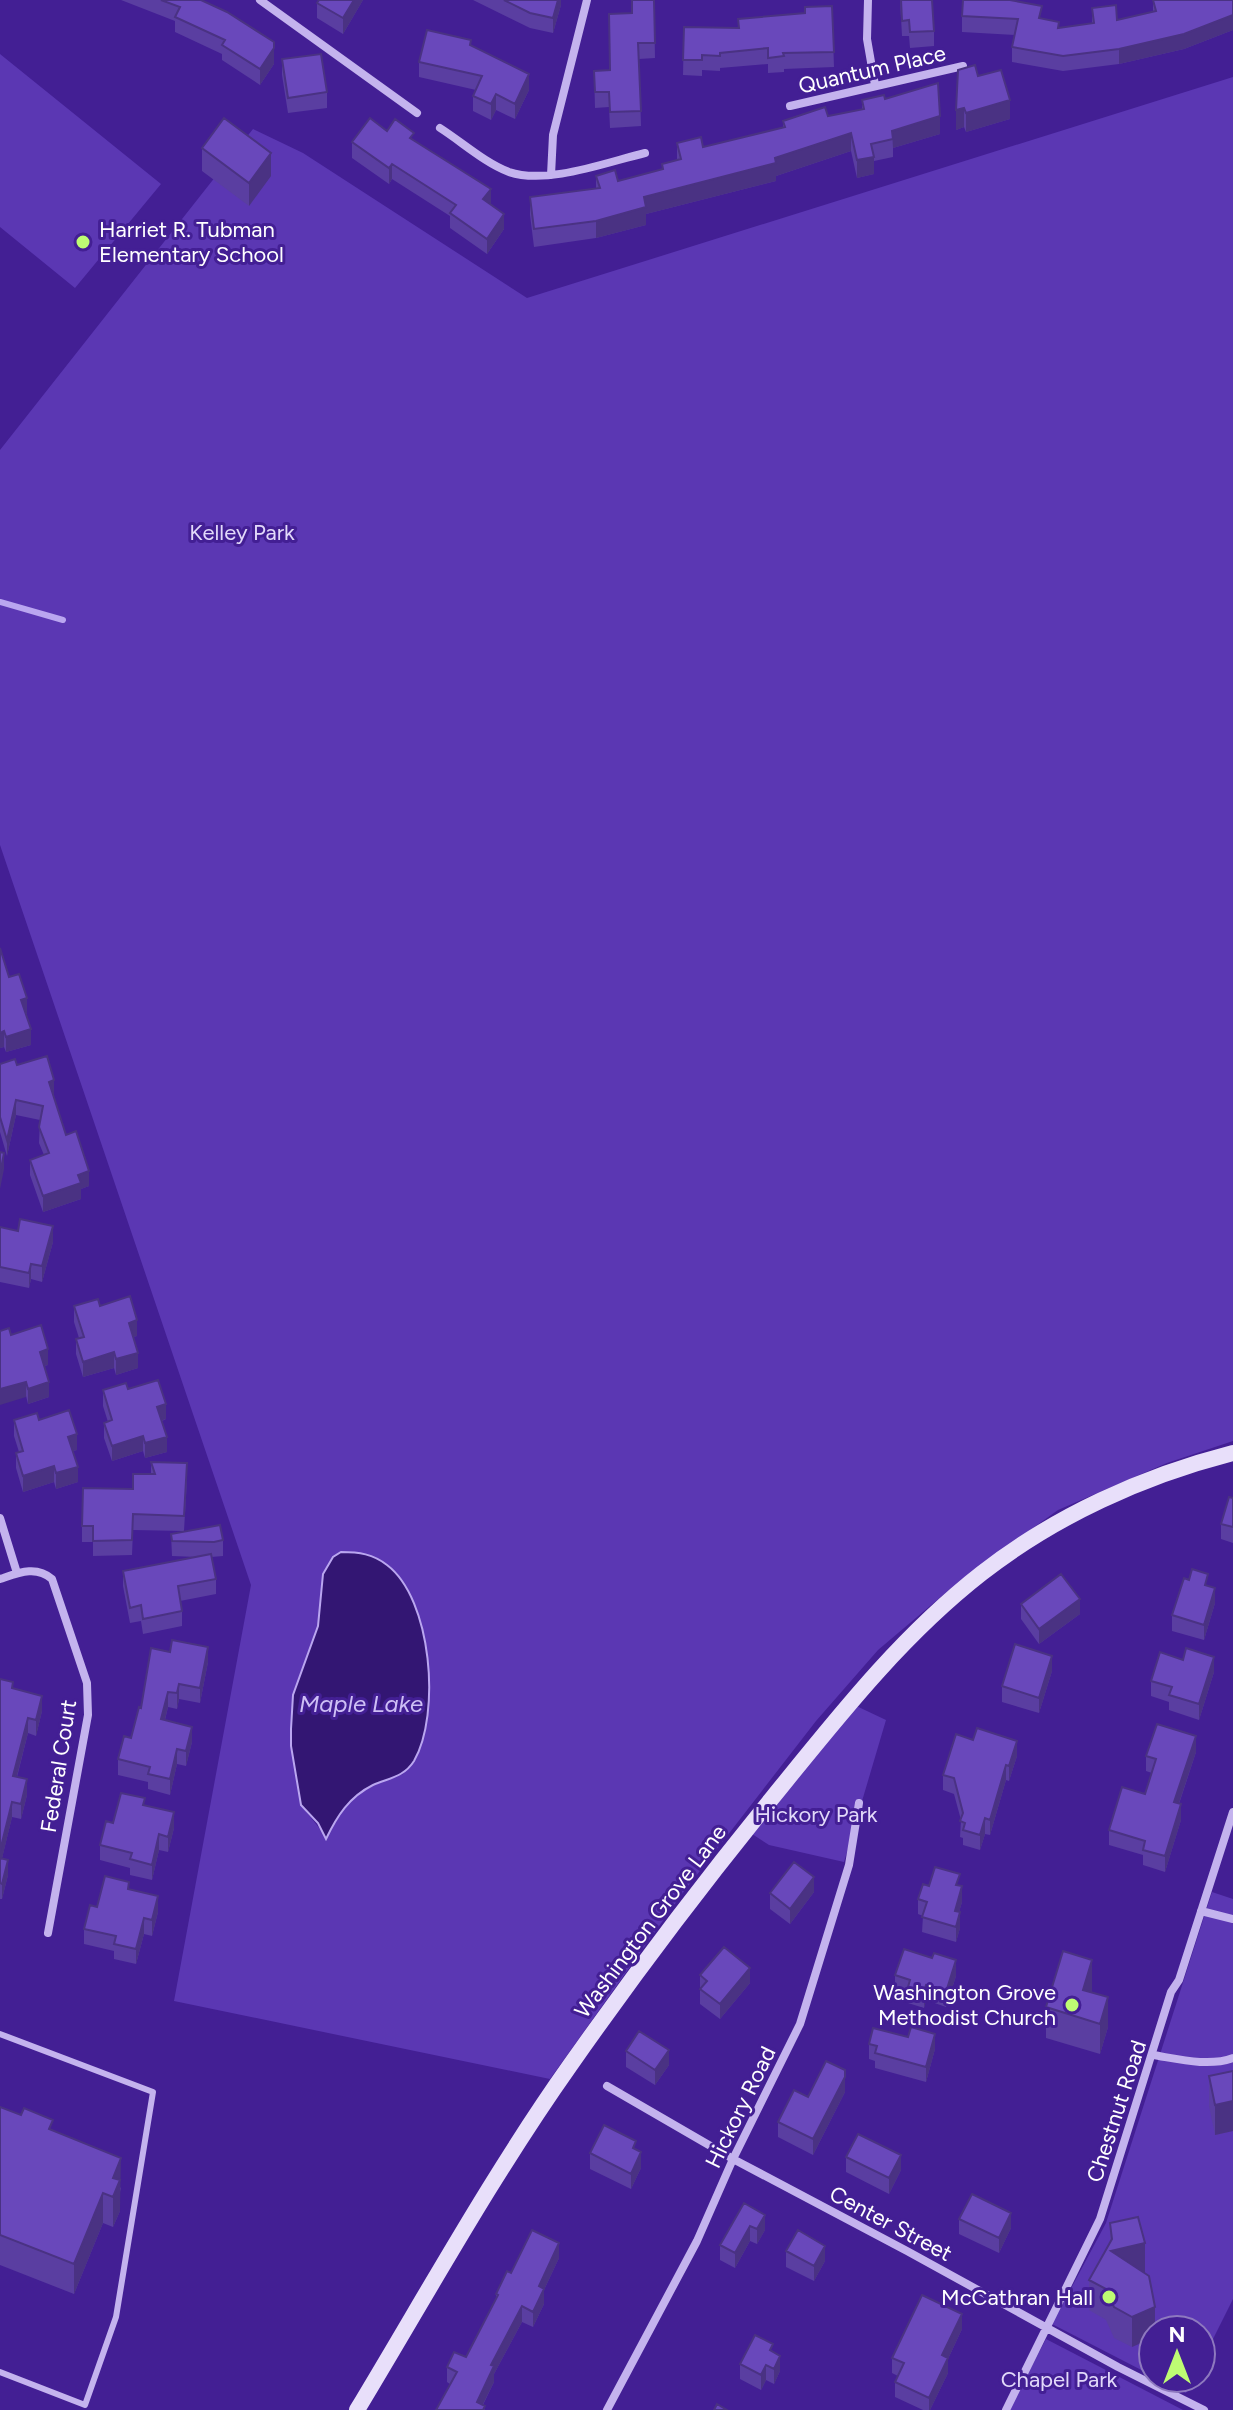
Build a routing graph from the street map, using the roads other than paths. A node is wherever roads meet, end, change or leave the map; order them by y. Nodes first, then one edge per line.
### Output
1 (587, 0) edge
2 (868, 0) edge
3 (262, 1) edge
4 (963, 66) edge
5 (875, 85) junction
6 (790, 106) dead end
7 (417, 113) dead end
8 (440, 128) dead end
9 (645, 153) dead end
10 (551, 175) junction
11 (1233, 1453) edge
12 (0, 1519) edge
13 (17, 1573) junction
14 (0, 1579) edge
15 (859, 1803) dead end
16 (1233, 1812) edge
17 (1201, 1911) junction
18 (1233, 1919) edge
19 (48, 1933) dead end
20 (0, 2034) edge
21 (1153, 2055) junction
22 (1233, 2058) edge
23 (1223, 2061) junction
24 (1233, 2068) edge
25 (607, 2086) dead end
26 (733, 2159) junction
27 (1048, 2329) junction
28 (0, 2372) edge
29 (357, 2410) edge
30 (607, 2410) edge
31 (1006, 2410) edge
32 (1204, 2410) edge

1 - 10 street
2 - 5 street
3 - 7 street
4 - 5 street, Quantum Place
5 - 6 street, Quantum Place
8 - 10 street
9 - 10 street
11 - 29 street, Washington Grove Lane
12 - 13 street
13 - 14 street
13 - 19 street, Federal Court
15 - 26 street, Hickory Road
16 - 17 street, Chestnut Road
17 - 18 street
17 - 21 street, Chestnut Road
20 - 28 lane
21 - 23 street
21 - 27 street, Chestnut Road
22 - 23 street
23 - 24 street
25 - 26 street, Center Street
26 - 27 street, Center Street
26 - 30 street, Hickory Road
27 - 31 street, Chestnut Road
27 - 32 street, Center Street

